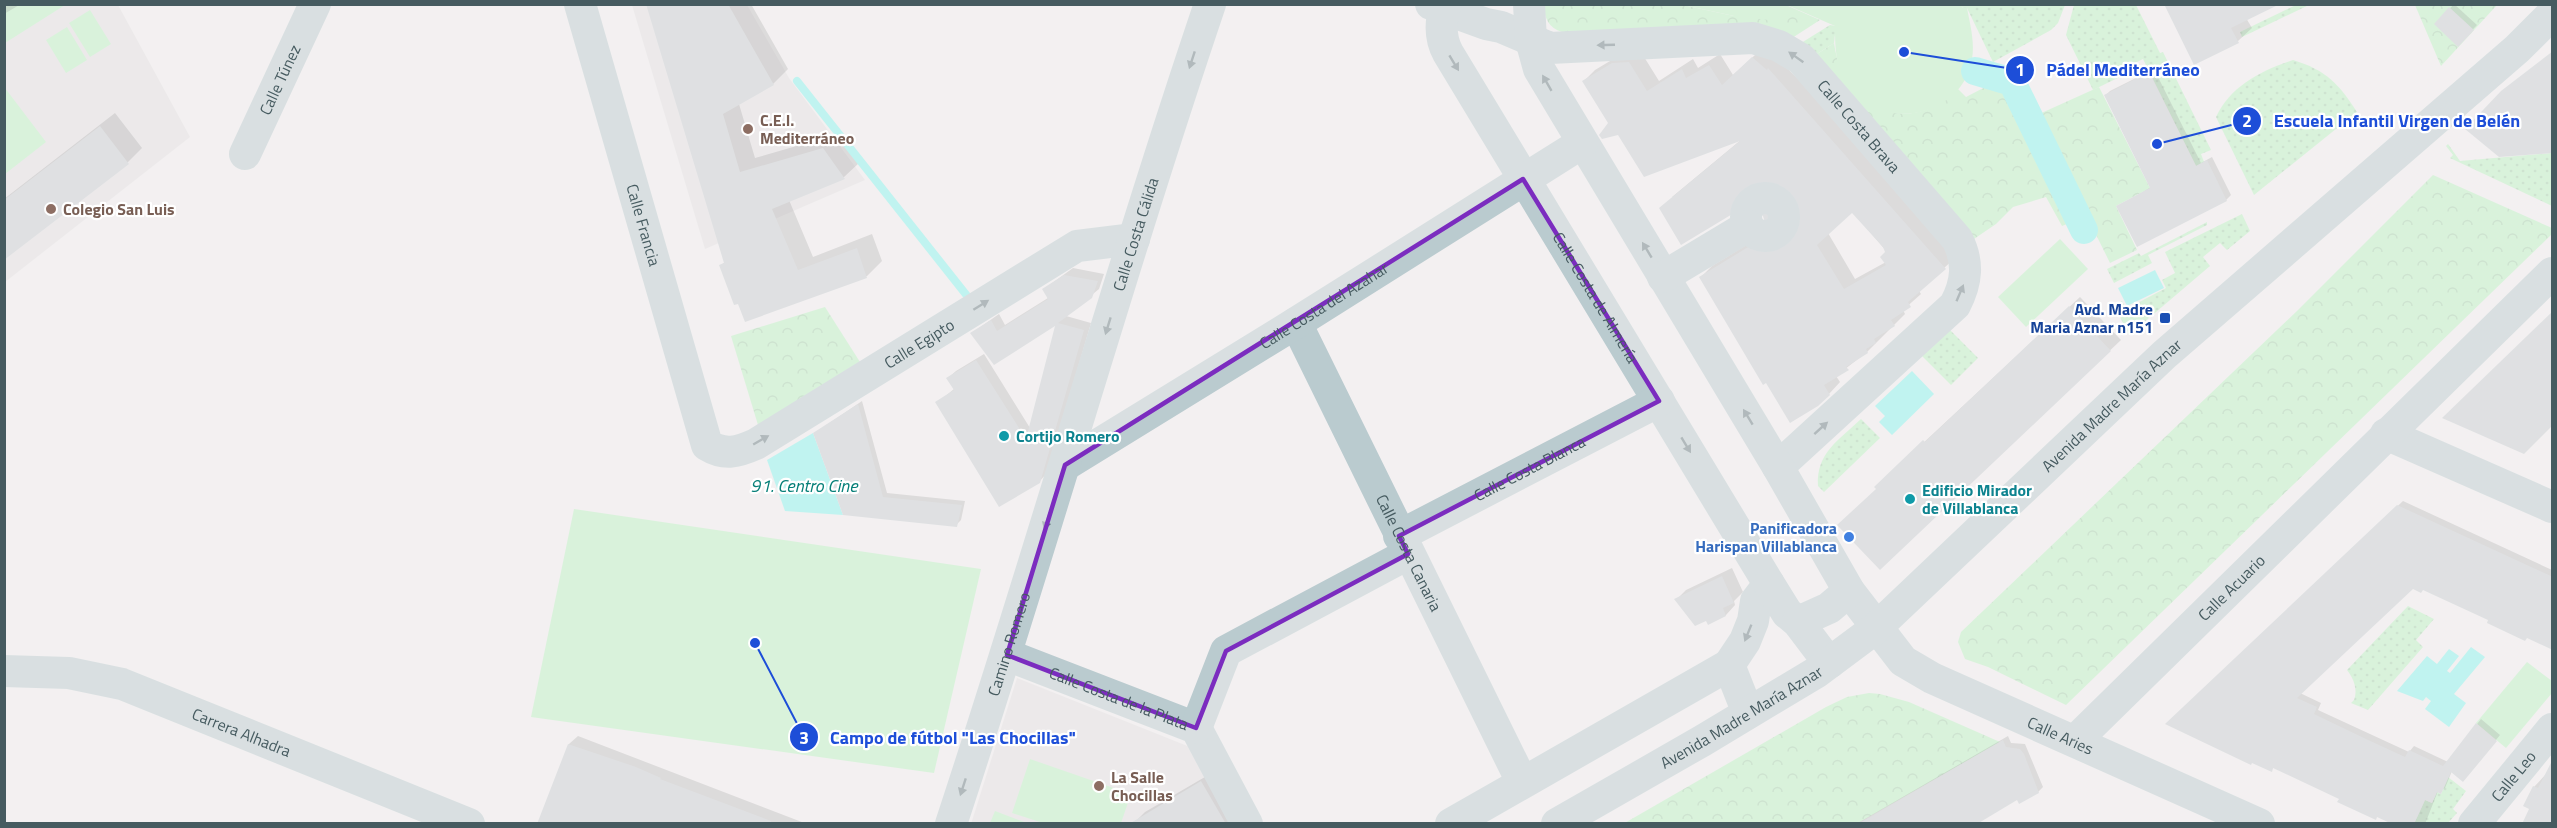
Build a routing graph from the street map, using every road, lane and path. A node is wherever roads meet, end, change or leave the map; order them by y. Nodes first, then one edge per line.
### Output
1 (580, 4) edge
2 (1210, 4) edge
3 (1529, 4) edge
4 (1440, 6) edge
5 (310, 7) edge
6 (2553, 14) edge
7 (1531, 40) junction
8 (1582, 143) junction
9 (245, 154) dead end
10 (1523, 179) junction
11 (1748, 226) dead end
12 (1134, 239) junction
13 (2553, 273) edge
14 (1663, 277) junction
15 (1296, 323) junction
16 (1659, 401) junction
17 (2386, 434) junction
18 (707, 445) joint
19 (1065, 465) junction
20 (1778, 467) junction
21 (2553, 507) edge
22 (1404, 545) junction
23 (1769, 584) junction
24 (1849, 591) junction
25 (1798, 622) junction
26 (1876, 628) junction
27 (1007, 655) junction
28 (1829, 663) junction
29 (1729, 665) junction
30 (4, 670) edge
31 (1748, 713) junction
32 (1196, 728) junction
33 (2553, 729) edge
34 (2075, 741) junction
35 (1522, 782) junction
36 (469, 824) edge
37 (951, 824) edge
38 (1247, 824) edge
39 (1451, 824) edge
40 (1557, 824) edge
41 (2259, 824) edge
42 (2474, 824) edge

1 - 18 street, Calle Francia
2 -> 12 street, Calle Costa Cálida
3 - 7 street
4 - 7 street, Calle Costa Brava
4 -> 10 street, Calle Costa de Almería
5 - 9 street, Calle Túnez
6 - 26 street, Avenida Madre María Aznar
8 -> 7 street
20 -> 7 street, Calle Costa Brava
8 - 10 street, Calle Costa del Azahar
14 -> 8 street
10 - 15 street, Calle Costa del Azahar
10 - 16 street, Calle Costa de Almería
11 - 14 street
18 -> 12 street, Calle Egipto
12 -> 19 street, Calle Costa Cálida
13 - 17 street, Calle Acuario
20 -> 14 street
15 - 19 street, Calle Costa del Azahar
15 - 22 street, Calle Costa Canaria
16 - 22 street, Calle Costa Blanca
16 -> 23 street, Calle Costa de Almería
17 - 21 street
17 - 34 street, Calle Acuario
19 -> 27 street, Camino Romero
20 - 24 street
22 - 32 street, Calle Costa Blanca
22 - 35 street, Calle Costa Canaria
23 - 25 street, Calle Costa de Almería
23 -> 29 street
24 - 25 street
24 - 26 street
25 - 28 street, Calle Costa de Almería
26 - 28 street, Avenida Madre María Aznar
26 - 34 street, Calle Aries
27 - 32 street, Calle Costa de la Plata
27 -> 37 street, Camino Romero
28 - 31 street, Avenida Madre María Aznar
29 - 31 street
29 - 35 street
30 - 36 street, Carrera Alhadra
31 - 40 street, Avenida Madre María Aznar
32 - 38 street, Calle Costa de la Plata
33 - 42 street, Calle Leo
34 - 41 street, Calle Aries
35 - 39 street

